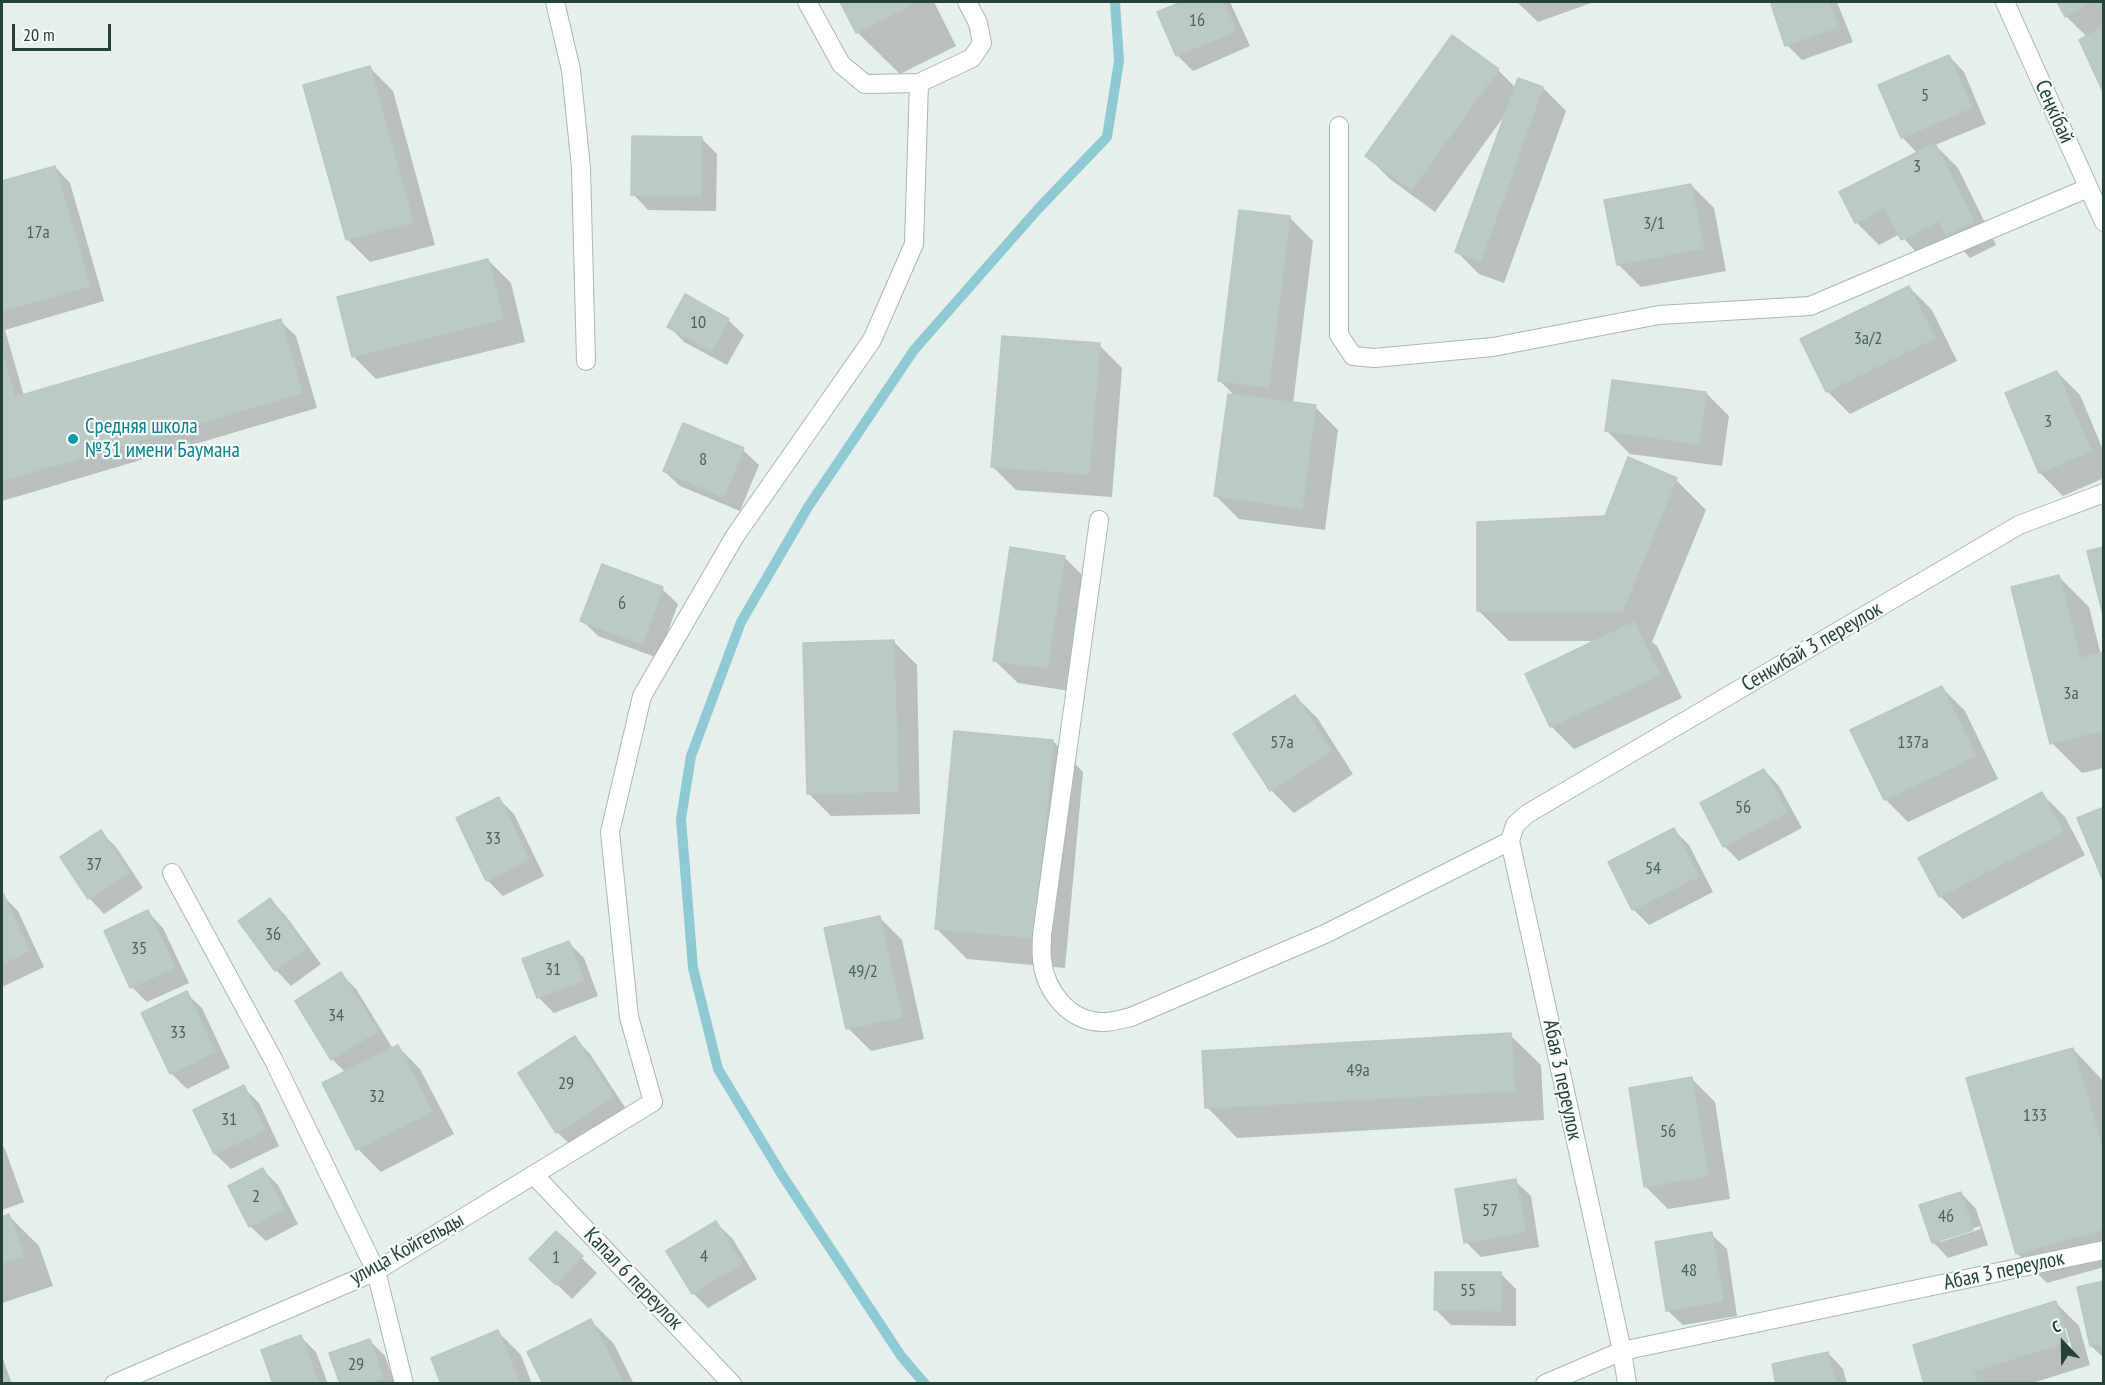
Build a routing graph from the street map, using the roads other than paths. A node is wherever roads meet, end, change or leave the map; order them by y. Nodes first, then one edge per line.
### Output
1 (555, 2) edge
2 (807, 2) edge
3 (967, 2) edge
4 (2005, 2) edge
5 (920, 83) junction
6 (1339, 126) dead end
7 (2088, 188) junction
8 (2103, 222) edge
9 (586, 361) dead end
10 (2103, 493) edge
11 (1099, 520) dead end
12 (1510, 841) junction
13 (172, 873) dead end
14 (534, 1175) junction
15 (2103, 1250) edge
16 (376, 1271) junction
17 (1622, 1351) junction
18 (114, 1383) edge
19 (404, 1383) edge
20 (732, 1383) edge
21 (1545, 1383) edge
22 (1627, 1383) edge

1 - 9 street
2 - 5 street
3 - 5 street
4 - 7 street, Сеңкібай
5 - 14 street, улица Койгельды
6 - 7 street
7 - 8 street, Сеңкібай
10 - 12 street, Сенкибай 3 переулок
11 - 12 street
12 - 17 street, Абая 3 переулок
13 - 16 street
14 - 16 street, улица Койгельды
14 - 20 street, Капал 6 переулок
15 - 17 street, Абая 3 переулок
16 - 18 street, улица Койгельды
16 - 19 street
17 - 21 street, Абая 3 переулок
17 - 22 street, Абая 3 переулок

